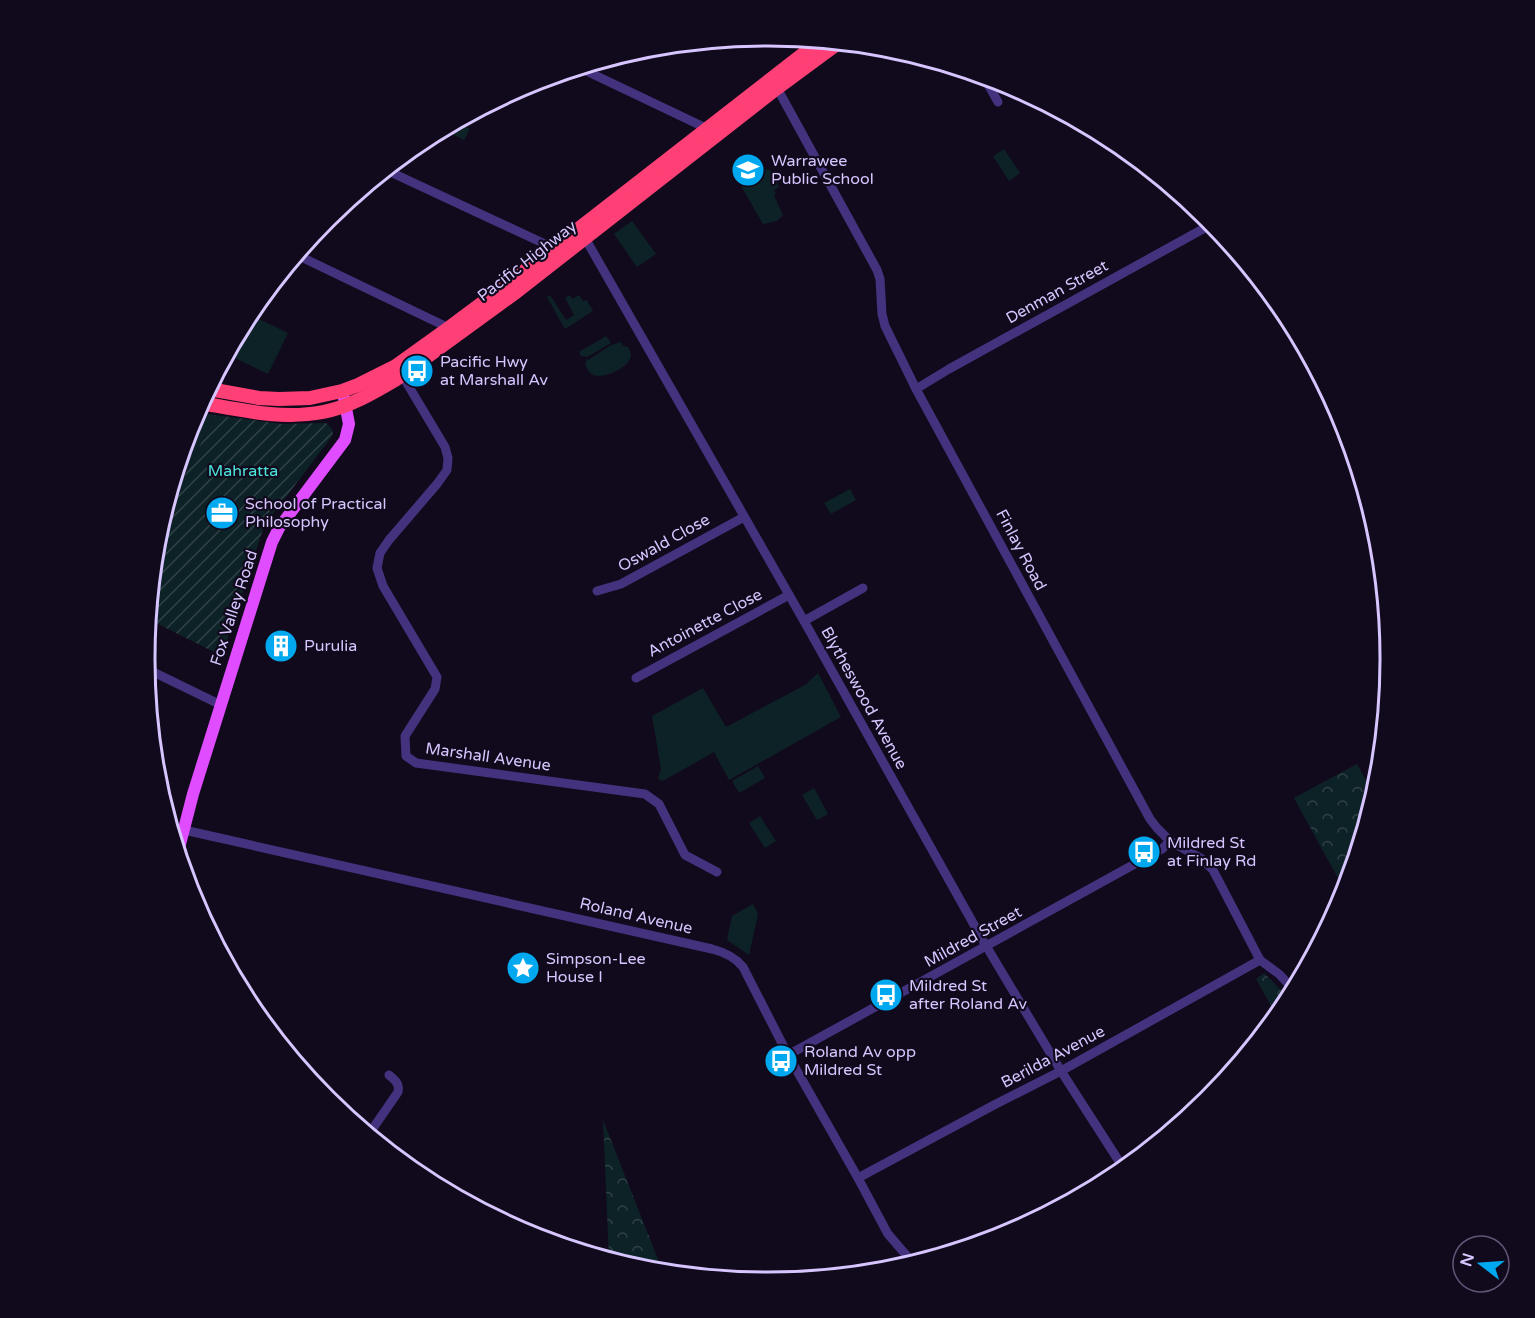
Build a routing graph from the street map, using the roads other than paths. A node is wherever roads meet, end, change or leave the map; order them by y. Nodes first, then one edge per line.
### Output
1 (811, 48) edge
2 (828, 50) edge
3 (590, 73) edge
4 (777, 88) junction
5 (991, 89) edge
6 (998, 102) dead end
7 (708, 129) junction
8 (394, 174) edge
9 (1204, 229) edge
10 (585, 238) junction
11 (557, 253) junction
12 (304, 258) edge
13 (449, 328) junction
14 (402, 375) junction
15 (916, 389) junction
16 (217, 390) edge
17 (342, 391) junction
18 (211, 404) edge
19 (346, 406) junction
20 (744, 517) junction
21 (862, 588) dead end
22 (597, 591) dead end
23 (789, 595) junction
24 (804, 621) junction
25 (155, 673) edge
26 (636, 678) dead end
27 (220, 705) junction
28 (184, 830) junction
29 (182, 837) edge
30 (1170, 841) junction
31 (717, 872) dead end
32 (987, 947) junction
33 (1260, 960) junction
34 (1287, 983) edge
35 (788, 1055) junction
36 (1061, 1071) junction
37 (389, 1075) dead end
38 (373, 1128) edge
39 (1119, 1160) edge
40 (858, 1178) junction
41 (907, 1255) edge

1 - 7 highway, Pacific Highway
2 - 4 highway, Pacific Highway
3 - 7 street
4 - 10 highway, Pacific Highway
4 - 15 street, Finlay Road
5 - 6 street
7 - 11 highway, Pacific Highway
8 - 11 street
9 - 15 street, Denman Street
10 - 11 highway, Pacific Highway
10 - 20 street, Blytheswood Avenue
11 - 13 highway, Pacific Highway
11 - 14 highway, Pacific Highway
12 - 13 street
13 - 17 highway, Pacific Highway
14 - 19 highway, Pacific Highway
14 - 31 street, Marshall Avenue
15 - 30 street, Finlay Road
16 - 17 highway, Pacific Highway
17 - 19 main road, Fox Valley Road
18 - 19 highway, Pacific Highway
19 - 27 main road, Fox Valley Road
20 - 22 street, Oswald Close
20 - 23 street, Blytheswood Avenue
21 - 24 street
23 - 24 street, Blytheswood Avenue
23 - 26 street, Antoinette Close
24 - 32 street, Blytheswood Avenue
25 - 27 street
27 - 28 main road, Fox Valley Road
28 - 29 main road, Fox Valley Road
28 - 35 street, Roland Avenue
30 - 32 street, Mildred Street
30 - 33 street, Finlay Road
32 - 35 street, Mildred Street
32 - 36 street, Blytheswood Avenue
33 - 34 street, Finlay Road
33 - 36 street, Berilda Avenue
35 - 40 street, Roland Avenue
36 - 39 street, Blytheswood Avenue
36 - 40 street, Berilda Avenue
37 - 38 street
40 - 41 street, Roland Avenue

